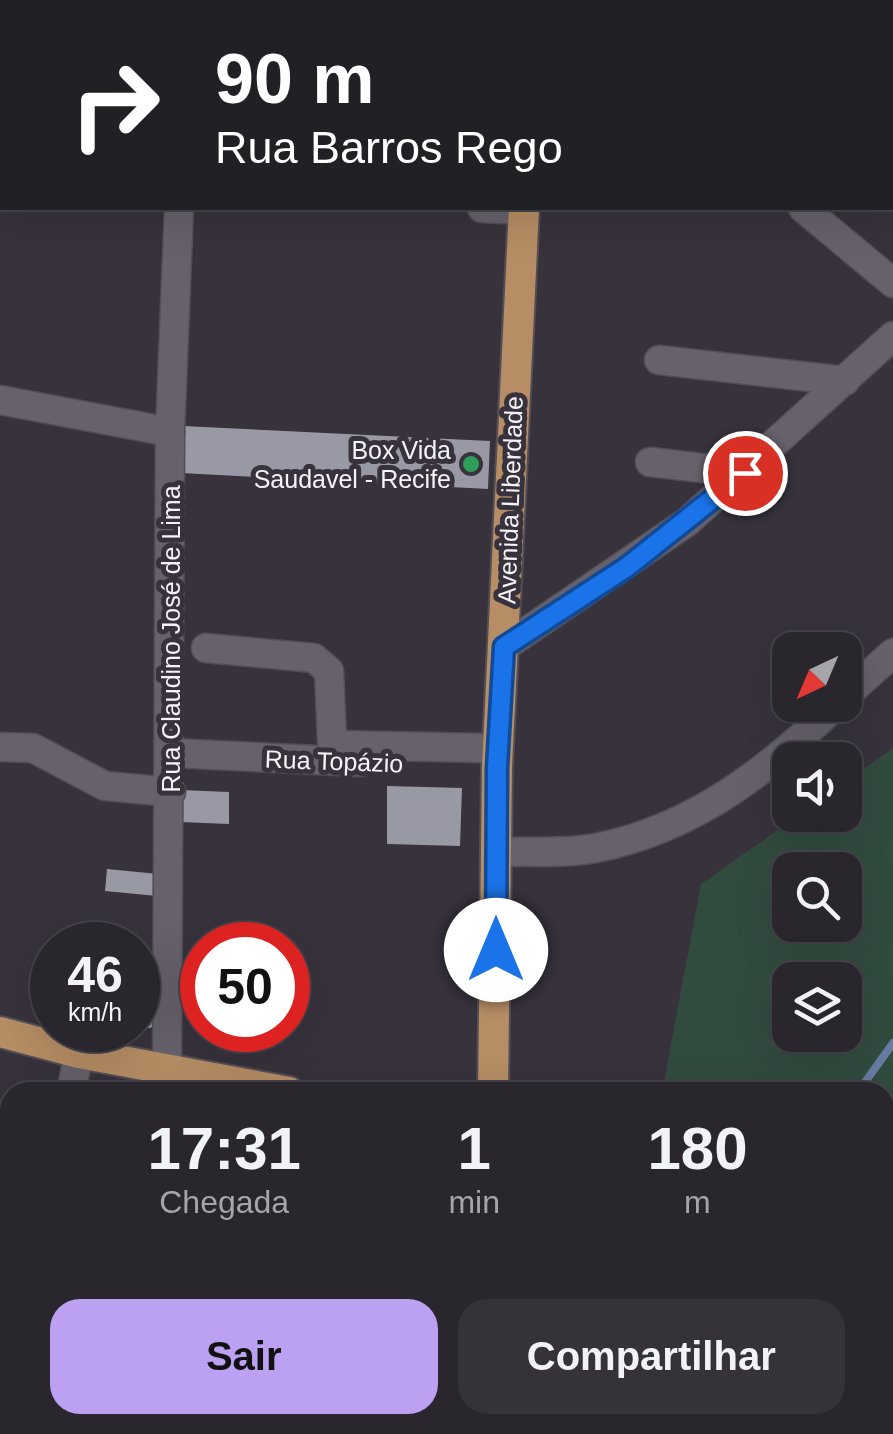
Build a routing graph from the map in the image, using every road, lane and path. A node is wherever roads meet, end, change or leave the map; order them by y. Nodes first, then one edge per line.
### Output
1 (179, 210) edge
2 (524, 210) edge
3 (806, 210) edge
4 (893, 283) edge
5 (893, 336) edge
6 (658, 360) dead end
7 (845, 380) junction
8 (0, 400) edge
9 (170, 432) junction
10 (650, 462) dead end
11 (745, 473) junction
12 (504, 647) junction
13 (206, 648) dead end
14 (893, 653) edge
15 (862, 681) edge
16 (818, 722) edge
17 (0, 746) edge
18 (172, 753) junction
19 (497, 760) junction
20 (171, 792) junction
21 (497, 852) junction
22 (0, 1032) edge
23 (78, 1053) junction
24 (168, 1070) junction
25 (72, 1082) edge
26 (231, 1082) edge
27 (493, 1082) edge

1 - 9 street, Rua Claudino José de Lima
2 - 12 main road, Avenida Liberdade
3 - 4 street
5 - 7 street
6 - 7 street
7 - 11 street
8 - 9 street
9 - 18 street, Rua Claudino José de Lima
10 - 11 street
11 - 12 street
12 - 19 main road, Avenida Liberdade
13 - 19 street
14 - 15 street
16 - 21 street
17 - 20 street
18 - 19 street, Rua Topázio
18 - 20 street, Rua Claudino José de Lima
19 - 21 main road, Avenida Liberdade
20 - 24 street, Rua Claudino José de Lima
21 - 27 main road, Avenida Liberdade
22 - 23 main road
23 - 24 main road
23 - 25 street
24 - 26 main road

